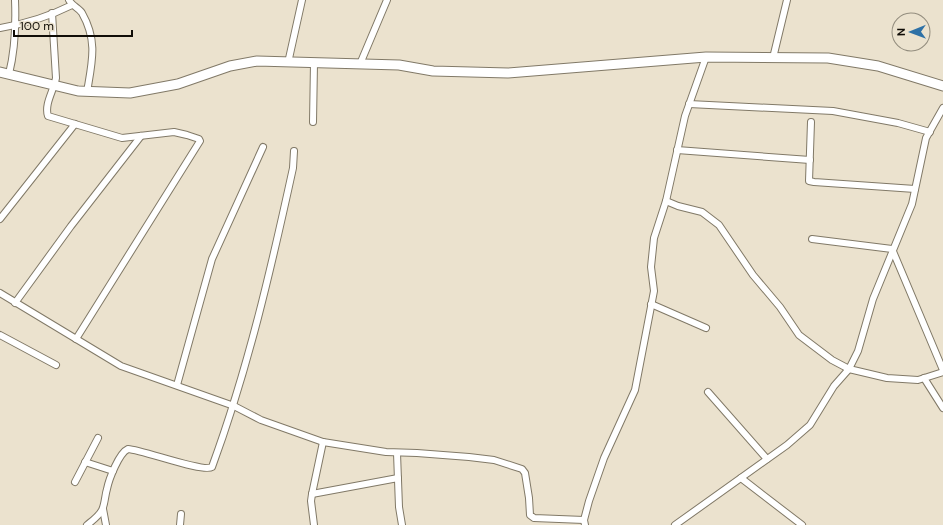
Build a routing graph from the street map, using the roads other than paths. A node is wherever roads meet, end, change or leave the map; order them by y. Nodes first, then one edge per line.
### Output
1 (15, 0) edge
2 (302, 0) edge
3 (387, 0) edge
4 (787, 0) edge
5 (71, 3) edge
6 (52, 14) junction
7 (16, 25) junction
8 (0, 28) edge
9 (706, 57) junction
10 (773, 58) junction
11 (288, 63) junction
12 (314, 63) junction
13 (360, 64) junction
14 (2, 74) edge
15 (55, 86) junction
16 (943, 86) edge
17 (87, 92) junction
18 (689, 104) junction
19 (943, 108) edge
20 (313, 122) dead end
21 (811, 122) dead end
22 (75, 124) junction
23 (930, 132) junction
24 (140, 136) junction
25 (262, 147) dead end
26 (677, 150) junction
27 (294, 151) dead end
28 (810, 160) junction
29 (915, 189) junction
30 (666, 201) junction
31 (0, 219) edge
32 (812, 238) dead end
33 (892, 249) junction
34 (0, 294) edge
35 (15, 303) junction
36 (651, 304) junction
37 (706, 328) dead end
38 (0, 335) edge
39 (76, 339) junction
40 (56, 365) dead end
41 (849, 369) junction
42 (943, 371) edge
43 (924, 378) junction
44 (177, 385) junction
45 (708, 392) dead end
46 (234, 406) junction
47 (943, 408) edge
48 (98, 438) dead end
49 (323, 442) junction
50 (397, 453) junction
51 (768, 459) junction
52 (85, 462) junction
53 (113, 471) junction
54 (398, 478) junction
55 (741, 478) junction
56 (75, 482) dead end
57 (312, 494) junction
58 (103, 509) junction
59 (181, 514) dead end
60 (584, 523) edge
61 (87, 525) edge
62 (106, 525) edge
63 (180, 525) edge
64 (314, 525) edge
65 (402, 525) edge
66 (675, 525) edge
67 (802, 525) edge

1 - 7 street
2 - 11 street
3 - 13 street
4 - 10 street
5 - 6 street
5 - 17 street
6 - 7 street
6 - 15 street
7 - 8 street
7 - 14 street
9 - 10 street
9 - 13 street
9 - 18 street
10 - 16 street
11 - 12 street
11 - 17 street
12 - 13 street
12 - 20 street
14 - 15 street
15 - 17 street
15 - 22 street
18 - 23 street
18 - 26 street
19 - 23 street
21 - 28 street
22 - 24 street
22 - 31 street
23 - 29 street
24 - 35 street
24 - 39 street
25 - 44 street
26 - 28 street
26 - 30 street
27 - 46 street
28 - 29 street
29 - 33 street
30 - 36 street
30 - 41 street
32 - 33 street
33 - 41 street
33 - 42 street
34 - 35 street
35 - 39 street
36 - 37 street
36 - 60 street
38 - 40 street
39 - 44 street
41 - 43 street
41 - 51 street
42 - 43 street
43 - 47 street
44 - 46 street
45 - 51 street
46 - 49 street
46 - 53 street
48 - 52 street
49 - 50 street
49 - 57 street
50 - 54 street
50 - 60 street
51 - 55 street
52 - 53 street
52 - 56 street
53 - 58 street
54 - 57 street
54 - 65 street
55 - 66 street
55 - 67 street
57 - 64 street
58 - 61 street
58 - 62 street
59 - 63 street

